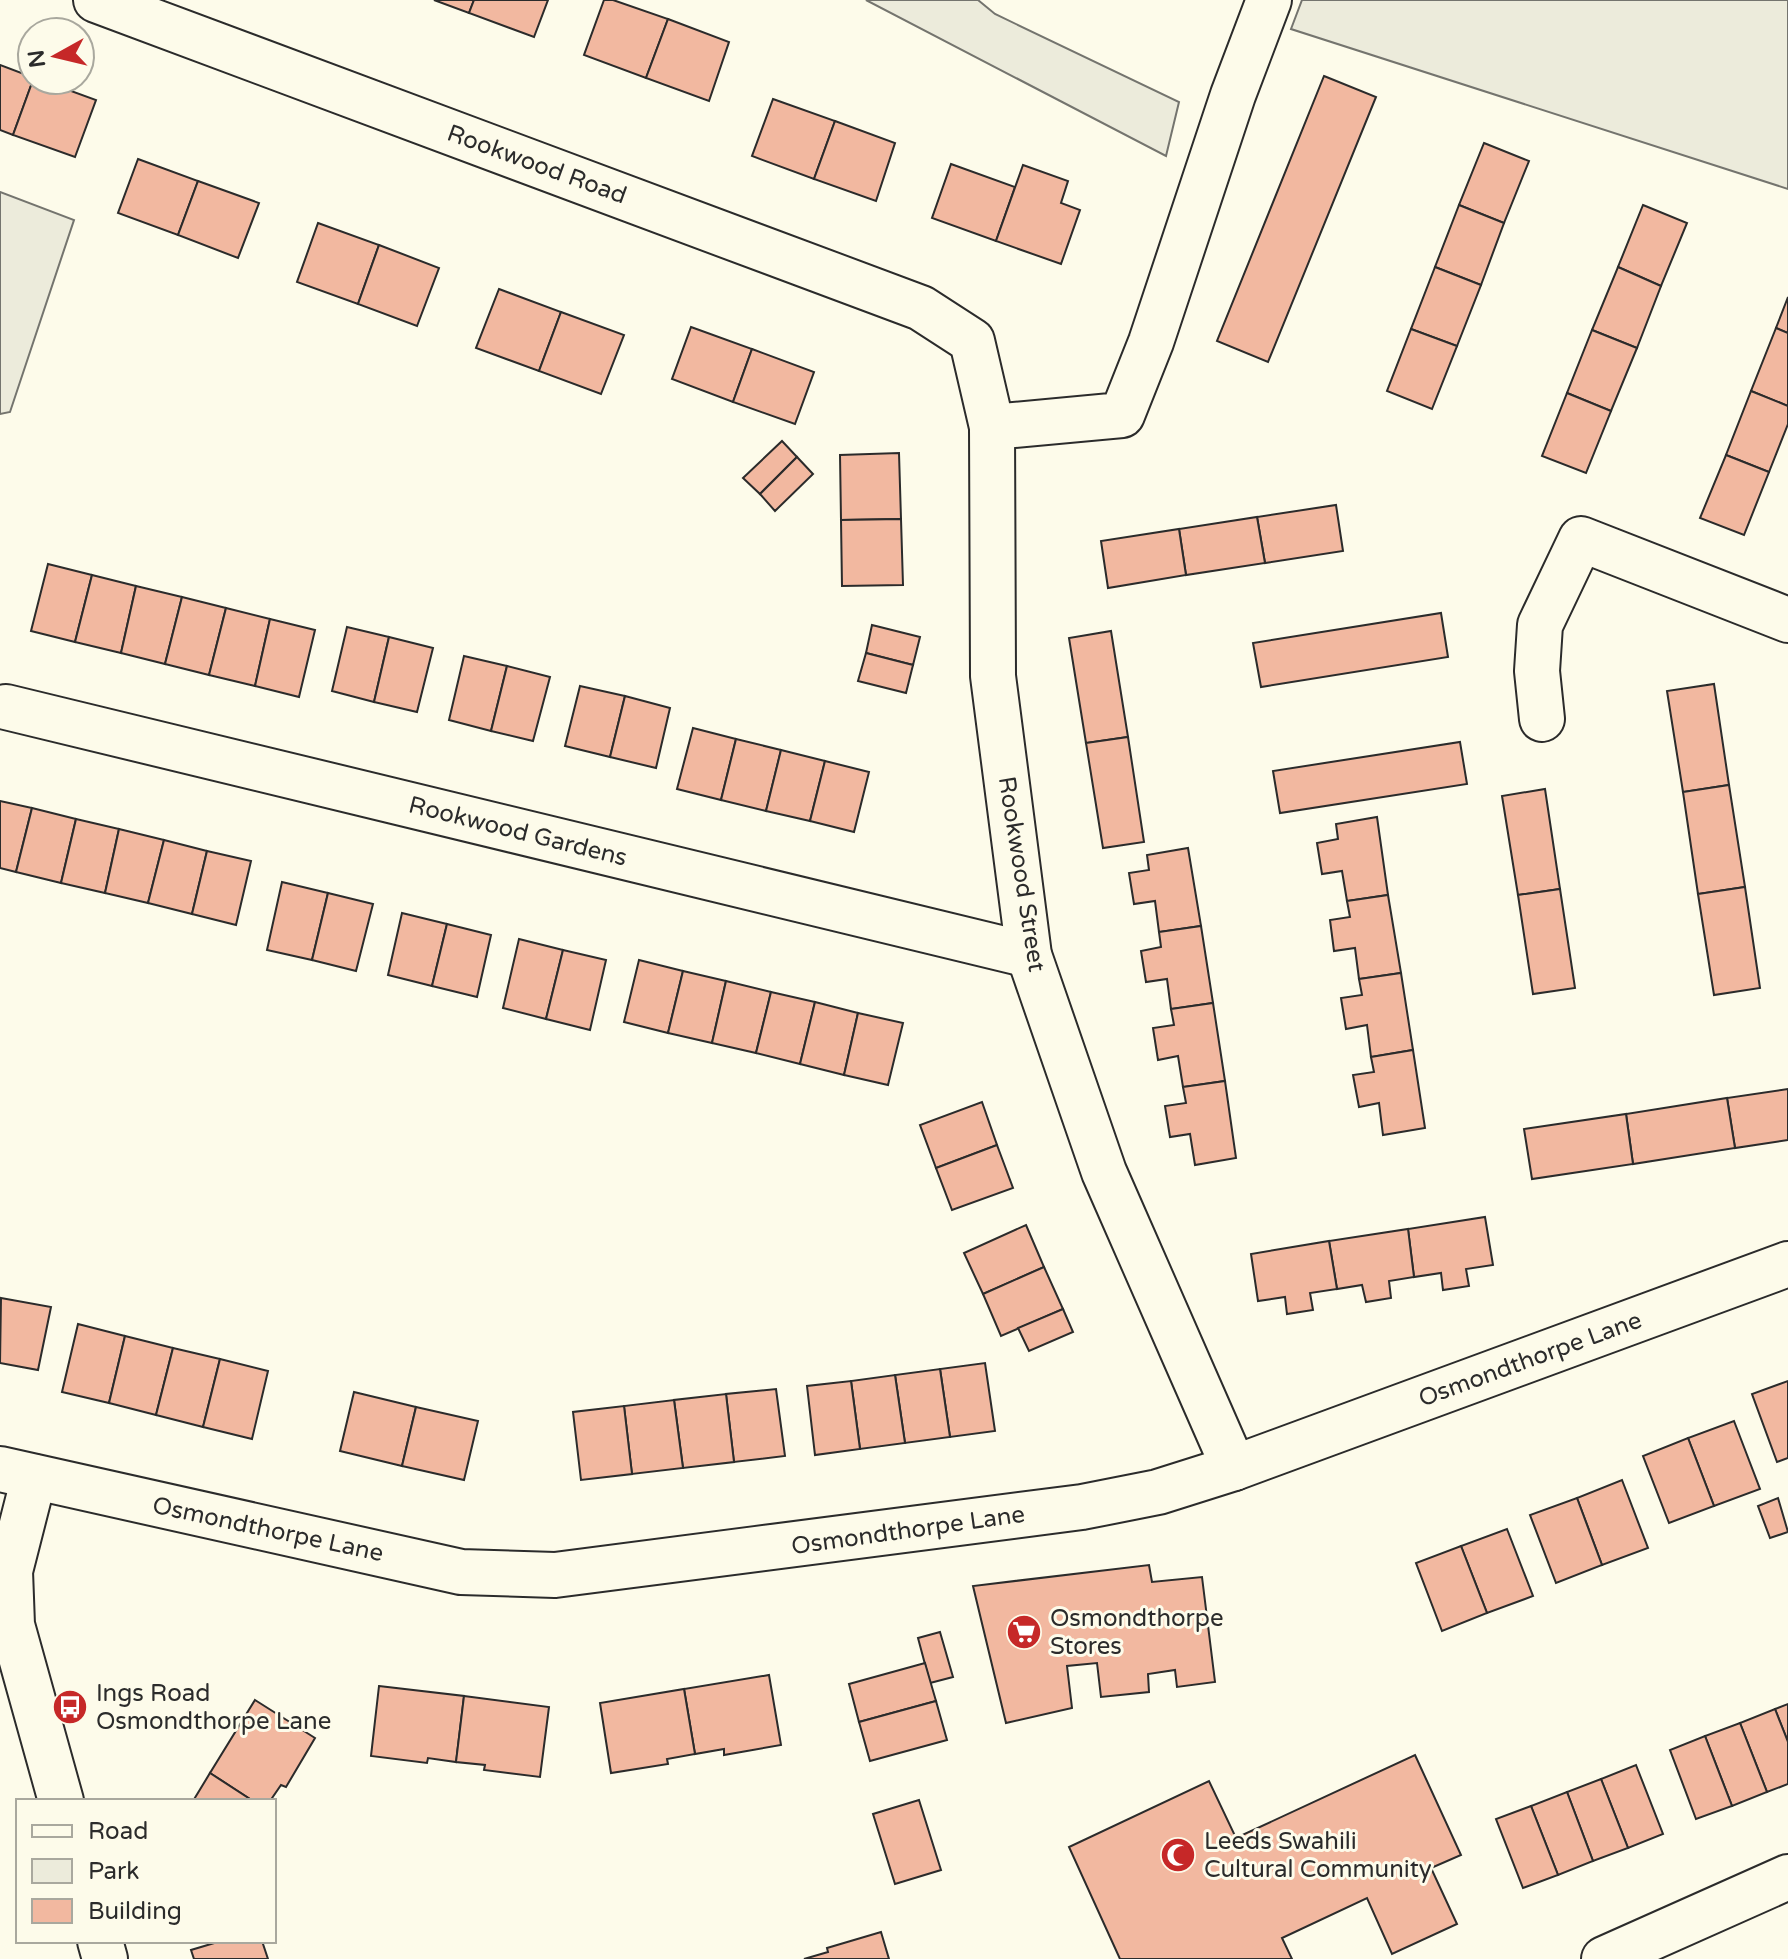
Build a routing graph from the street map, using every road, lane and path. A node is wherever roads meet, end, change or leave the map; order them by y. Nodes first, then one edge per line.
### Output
1 (96, 0) edge
2 (1269, 0) edge
3 (972, 341) joint
4 (992, 427) junction
5 (1788, 620) edge
6 (6, 707) dead end
7 (1542, 719) dead end
8 (1029, 955) junction
9 (1788, 1264) edge
10 (1234, 1468) junction
11 (17, 1473) edge
12 (60, 1799) edge
13 (1788, 1877) edge
14 (1604, 1959) edge

1 - 3 street, Rookwood Road
2 - 4 street
3 - 4 street, Rookwood Street
4 - 8 street, Rookwood Street
5 - 7 street
6 - 8 street, Rookwood Gardens
8 - 10 street, Rookwood Street
9 - 10 street, Osmondthorpe Lane
10 - 11 street, Osmondthorpe Lane
11 - 12 street
13 - 14 street

